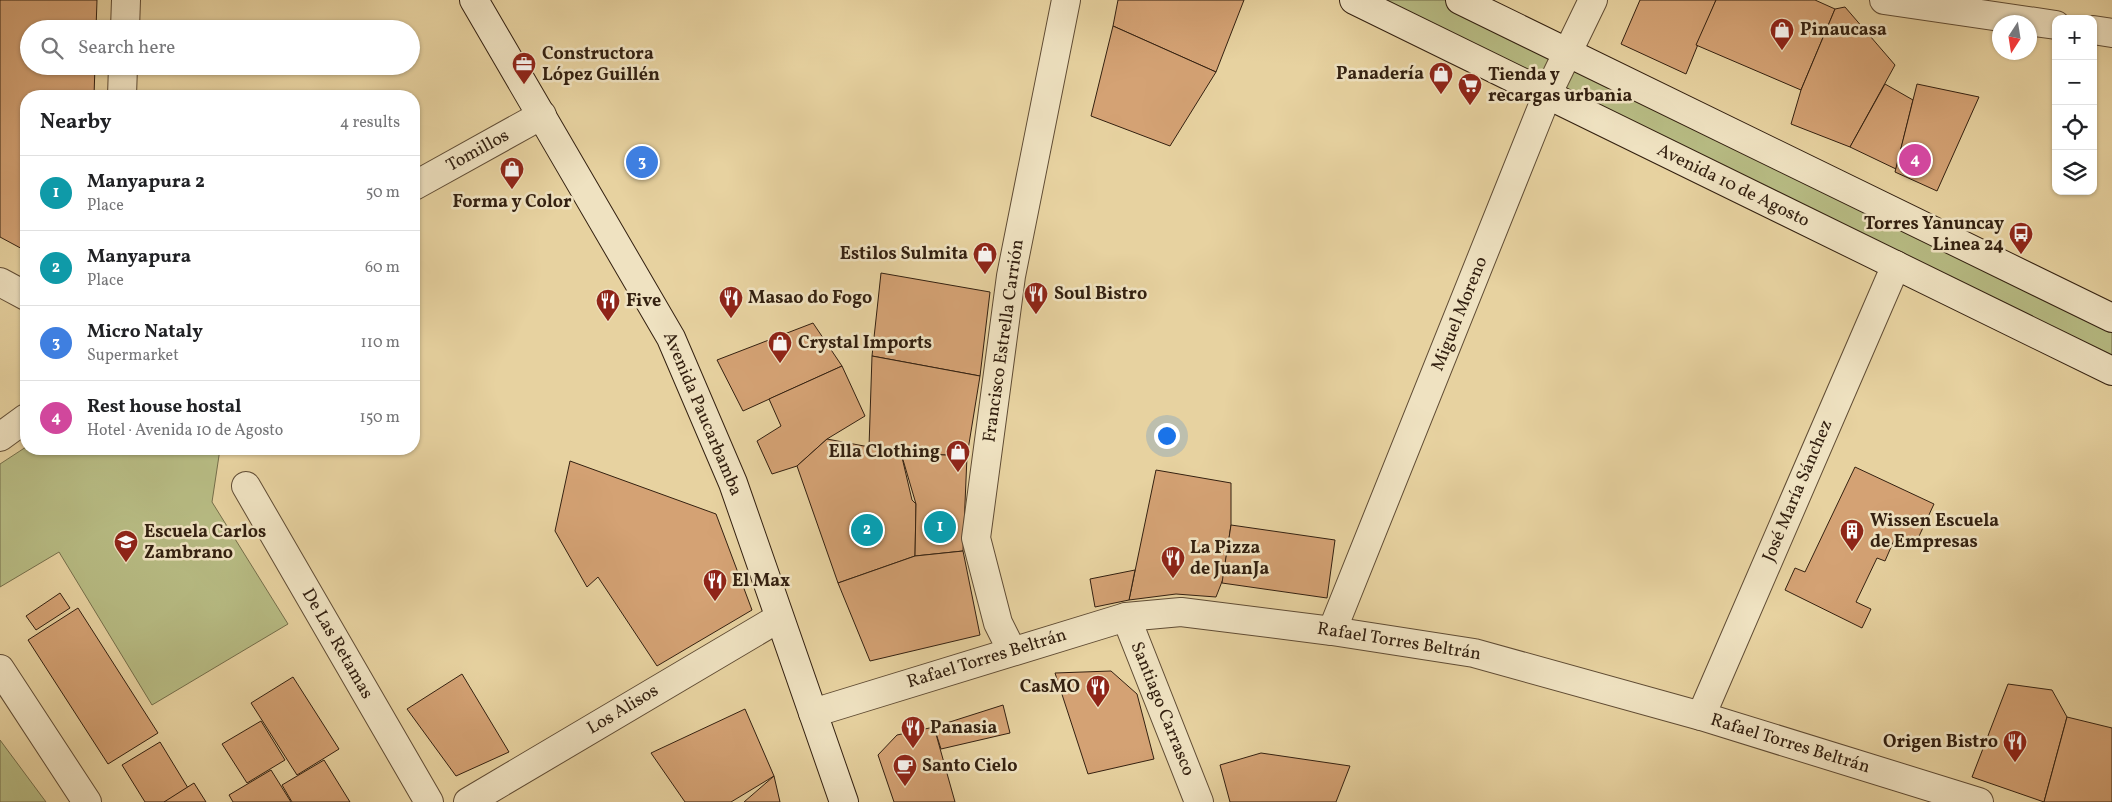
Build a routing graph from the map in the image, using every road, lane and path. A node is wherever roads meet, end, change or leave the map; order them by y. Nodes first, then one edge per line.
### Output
1 (126, 0) edge
2 (474, 0) edge
3 (1066, 0) edge
4 (1354, 0) edge
5 (1460, 0) edge
6 (1593, 0) edge
7 (1884, 0) edge
8 (125, 20) edge
9 (2052, 23) edge
10 (2097, 31) edge
11 (2112, 33) edge
12 (1568, 53) junction
13 (123, 75) edge
14 (122, 90) edge
15 (1546, 95) junction
16 (542, 115) junction
17 (420, 183) edge
18 (1896, 265) junction
19 (0, 282) edge
20 (20, 293) edge
21 (2112, 318) edge
22 (2112, 370) edge
23 (20, 422) edge
24 (0, 437) edge
25 (246, 486) dead end
26 (1126, 617) junction
27 (779, 618) junction
28 (1332, 631) junction
29 (1012, 650) junction
30 (0, 669) edge
31 (813, 713) junction
32 (1701, 716) junction
33 (88, 802) edge
34 (429, 802) edge
35 (468, 802) edge
36 (844, 802) edge
37 (1199, 802) edge
38 (1979, 802) edge

1 - 8 street
2 - 16 street, Avenida Paucarbamba
3 - 29 street, Francisco Estrella Carrión
4 - 15 street, Avenida 10 de Agosto
5 - 12 street
6 - 12 street, Miguel Moreno
7 - 9 street
10 - 11 street
12 - 15 street, Miguel Moreno
12 - 21 street
13 - 14 street
15 - 18 street, Avenida 10 de Agosto
15 - 28 street, Miguel Moreno
16 - 17 street, Tomillos
16 - 27 street, Avenida Paucarbamba
18 - 22 street, Avenida 10 de Agosto
18 - 32 street, José María Sánchez
19 - 20 street
23 - 24 street
25 - 34 street, De Las Retamas
26 - 28 street, Rafael Torres Beltrán
26 - 29 street, Rafael Torres Beltrán
26 - 37 street, Santiago Carrasco
27 - 31 street, Avenida Paucarbamba
27 - 35 street, Los Alisos
28 - 32 street, Rafael Torres Beltrán
29 - 31 street, Rafael Torres Beltrán
30 - 33 street
31 - 36 street, Avenida Paucarbamba
32 - 38 street, Rafael Torres Beltrán

